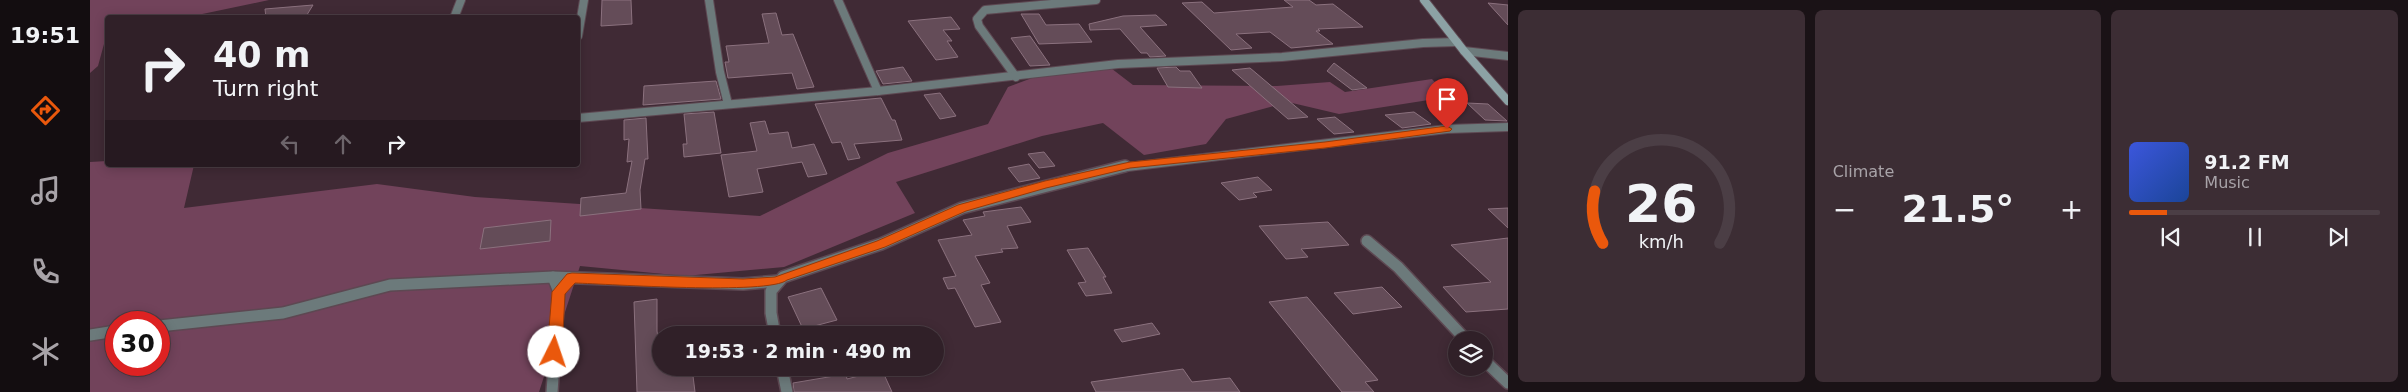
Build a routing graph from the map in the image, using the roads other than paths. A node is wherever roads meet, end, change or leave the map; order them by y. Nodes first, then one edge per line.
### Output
1 (461, 0) edge
2 (584, 0) edge
3 (709, 0) edge
4 (838, 0) edge
5 (1096, 0) edge
6 (1424, 0) edge
7 (455, 15) edge
8 (580, 24) edge
9 (1457, 42) junction
10 (1464, 51) junction
11 (1508, 56) edge
12 (1016, 77) junction
13 (878, 91) junction
14 (1508, 101) edge
15 (728, 104) junction
16 (580, 118) edge
17 (1508, 127) edge
18 (1367, 241) dead end
19 (553, 277) junction
20 (572, 278) junction
21 (778, 281) junction
22 (558, 292) junction
23 (170, 325) edge
24 (774, 326) edge
25 (1458, 331) edge
26 (105, 333) edge
27 (90, 335) edge
28 (1493, 369) edge
29 (784, 376) edge
30 (1508, 384) edge
31 (552, 392) edge
32 (787, 392) edge

1 - 7 street
2 - 8 street
3 - 15 street
4 - 13 street
5 - 12 street
6 - 9 main road
9 - 10 main road
9 - 12 street
10 - 11 street
10 - 14 main road
12 - 13 street
13 - 15 street
15 - 16 street
17 - 21 street
18 - 25 street
19 - 20 street
19 - 22 street
19 - 23 street
20 - 21 street
20 - 22 street
21 - 24 street
22 - 31 street
26 - 27 street
28 - 30 street
29 - 32 street

